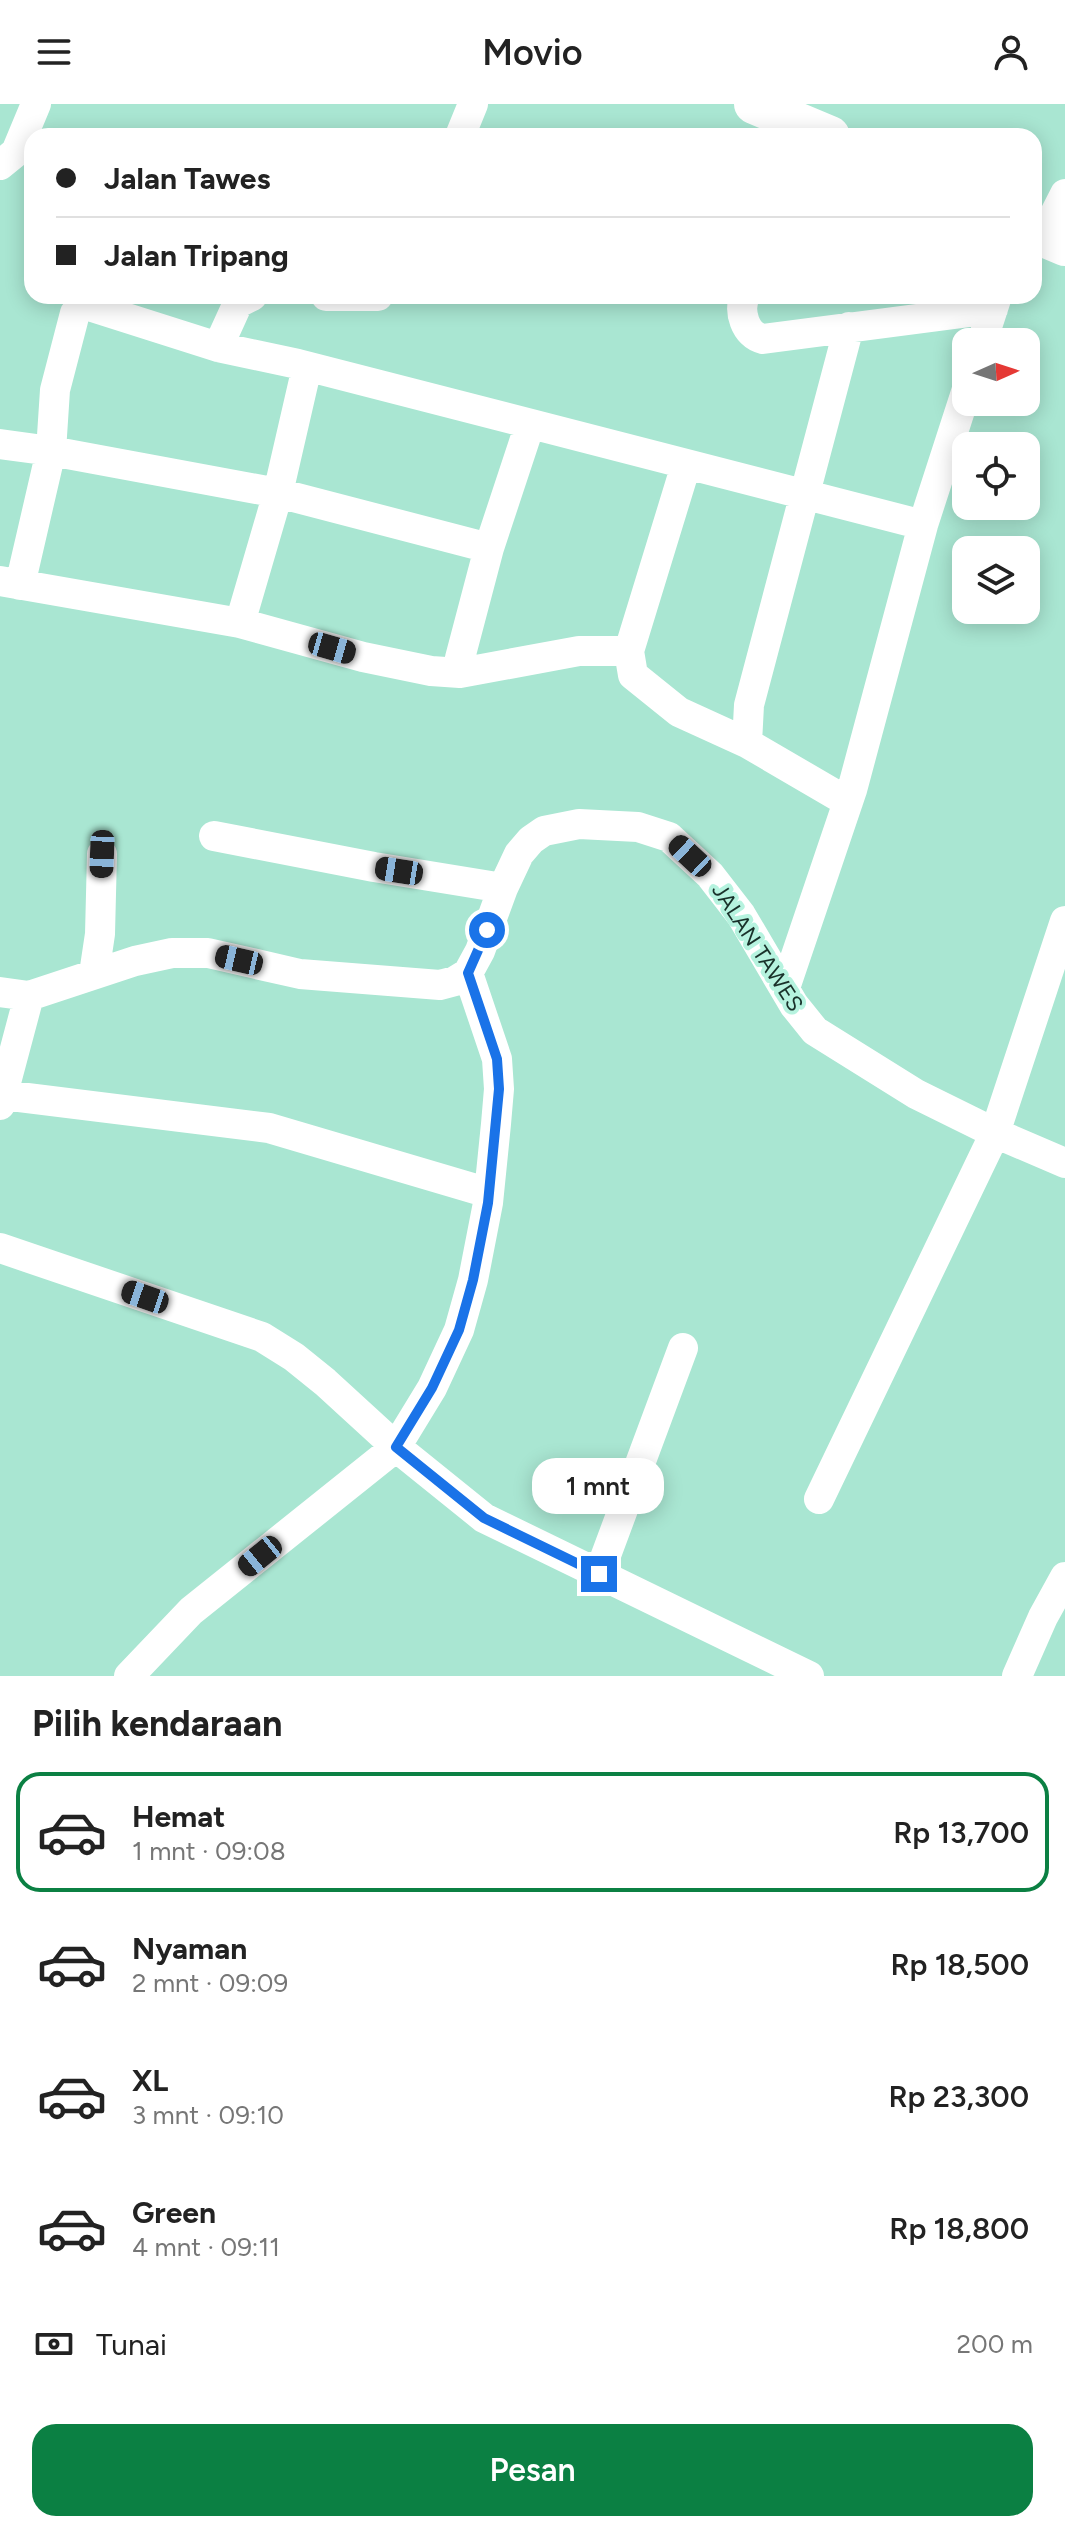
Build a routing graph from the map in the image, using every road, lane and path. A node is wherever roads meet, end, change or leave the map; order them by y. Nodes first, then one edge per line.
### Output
1 (36, 104) edge
2 (473, 104) edge
3 (756, 105) edge
4 (26, 128) edge
5 (463, 128) edge
6 (807, 128) edge
7 (24, 133) edge
8 (0, 165) edge
9 (1065, 194) edge
10 (1047, 239) edge
11 (238, 304) edge
12 (743, 304) edge
13 (983, 304) edge
14 (994, 304) edge
15 (849, 327) junction
16 (987, 328) edge
17 (218, 347) junction
18 (307, 367) junction
19 (958, 416) edge
20 (530, 424) junction
21 (0, 444) edge
22 (51, 451) junction
23 (686, 465) junction
24 (278, 493) junction
25 (805, 495) junction
26 (923, 525) junction
27 (489, 548) junction
28 (10, 583) edge
29 (240, 623) junction
30 (629, 651) junction
31 (460, 673) junction
32 (747, 743) junction
33 (848, 802) junction
34 (214, 836) dead end
35 (102, 854) dead end
36 (503, 888) junction
37 (1065, 921) edge
38 (468, 973) junction
39 (94, 974) junction
40 (785, 988) junction
41 (14, 994) edge
42 (2, 1100) edge
43 (995, 1133) junction
44 (1065, 1163) edge
45 (489, 1193) junction
46 (0, 1248) edge
47 (683, 1348) dead end
48 (396, 1447) junction
49 (819, 1499) dead end
50 (599, 1574) junction
51 (1065, 1577) edge
52 (129, 1676) edge
53 (809, 1676) edge
54 (1017, 1676) edge

1 - 4 street
2 - 5 street
3 - 6 main road
7 - 8 street
9 - 10 street
11 - 17 street
12 - 15 street
13 - 15 street
14 - 16 street
15 - 25 street
17 - 18 street
17 - 22 street
18 - 20 street
18 - 24 street
19 - 26 street
20 - 23 street
20 - 27 street
21 - 22 street
22 - 24 street
22 - 28 street
23 - 25 street
23 - 30 street
24 - 27 street
24 - 29 street
25 - 26 street
25 - 32 street
26 - 33 street
27 - 31 street
28 - 29 street
29 - 31 street
30 - 31 street
30 - 32 street
32 - 33 street
33 - 40 street
34 - 36 street
35 - 39 street
36 - 38 street, JALAN TAWES
36 - 40 street, JALAN TAWES
37 - 43 street
38 - 39 street
38 - 45 street
39 - 41 street
40 - 43 street, JALAN TAWES
41 - 42 street
42 - 45 street
43 - 44 street, JALAN TAWES
43 - 49 street
45 - 48 street
46 - 48 street
47 - 50 street
48 - 50 street
48 - 52 street
50 - 53 street
51 - 54 street

